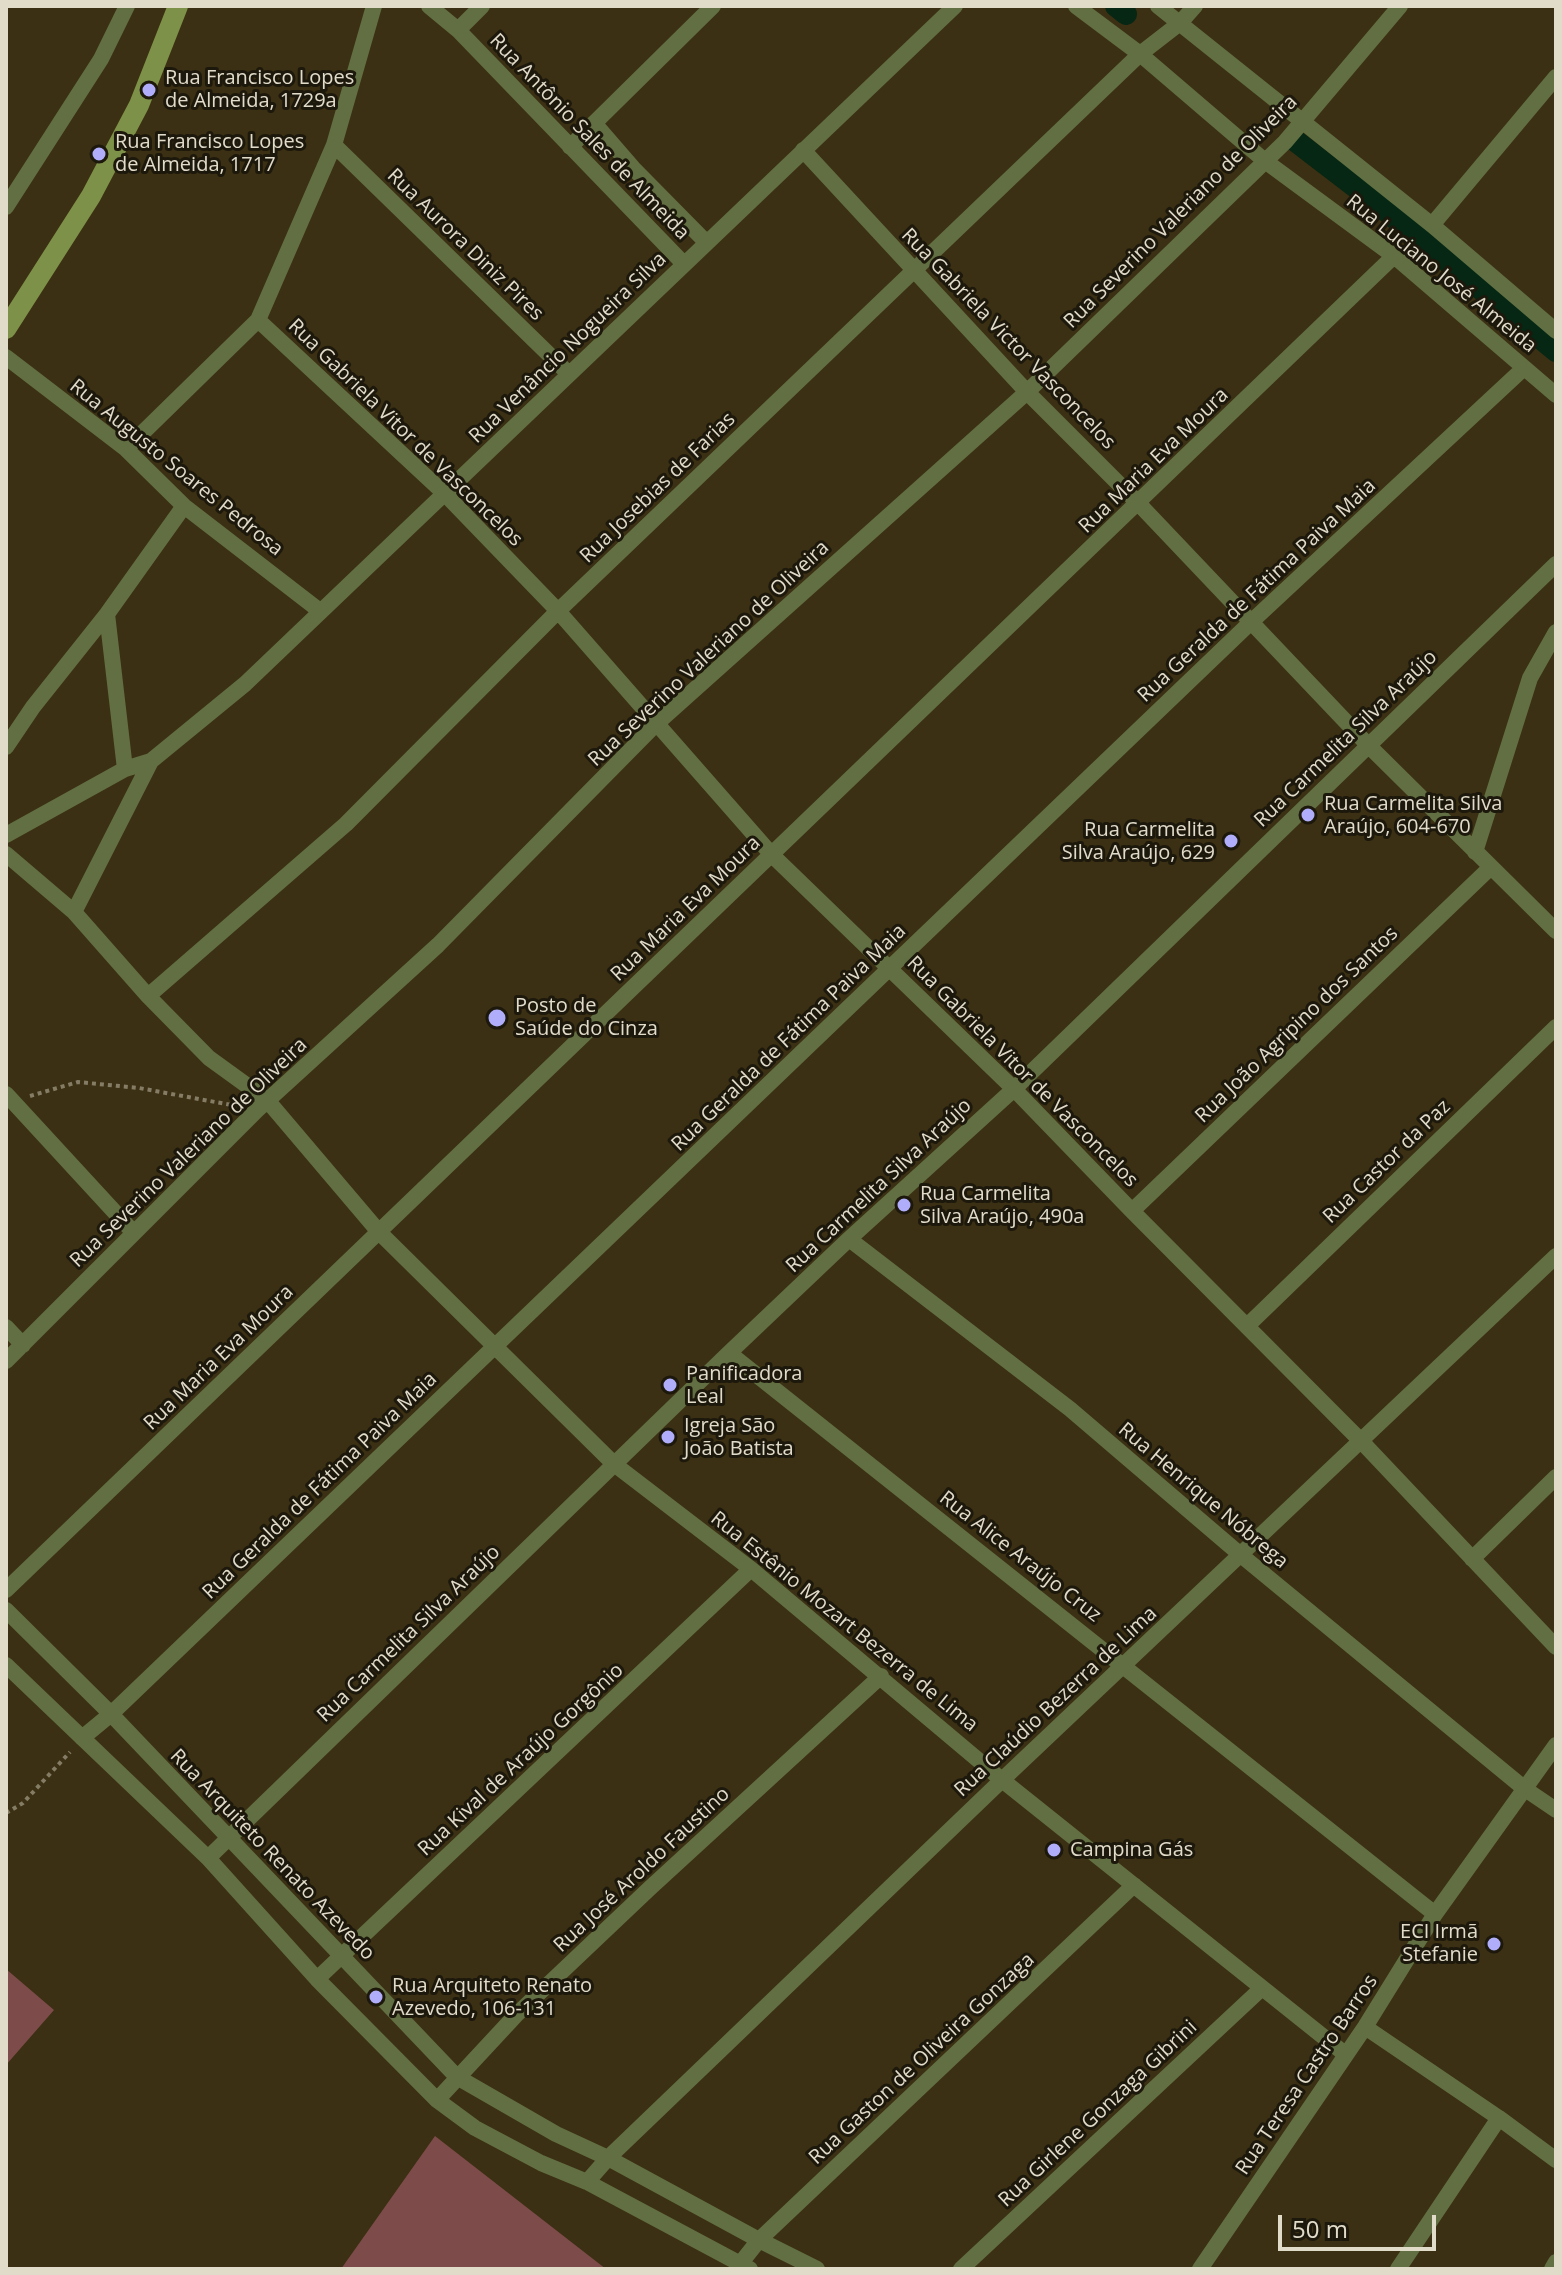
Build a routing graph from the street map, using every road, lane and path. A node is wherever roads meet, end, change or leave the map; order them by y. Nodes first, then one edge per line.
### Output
1 (127, 6) edge
2 (178, 6) edge
3 (374, 6) edge
4 (429, 6) edge
5 (482, 6) edge
6 (713, 6) edge
7 (955, 6) edge
8 (1076, 6) edge
9 (1158, 6) edge
10 (1195, 6) edge
11 (1400, 6) edge
12 (1180, 23) junction
13 (458, 30) junction
14 (1140, 54) junction
15 (1556, 77) edge
16 (1302, 122) junction
17 (594, 123) junction
18 (334, 145) junction
19 (570, 147) junction
20 (803, 150) junction
21 (1265, 161) junction
22 (6, 207) edge
23 (1432, 225) junction
24 (706, 242) junction
25 (1394, 256) junction
26 (684, 264) junction
27 (914, 270) junction
28 (258, 320) junction
29 (6, 329) edge
30 (1556, 331) edge
31 (6, 357) edge
32 (1524, 368) junction
33 (568, 373) junction
34 (1027, 392) junction
35 (1556, 395) edge
36 (126, 449) junction
37 (445, 494) junction
38 (1139, 504) junction
39 (184, 506) junction
40 (1556, 564) edge
41 (320, 611) junction
42 (558, 611) junction
43 (107, 614) junction
44 (1250, 623) junction
45 (1556, 632) edge
46 (656, 724) junction
47 (1368, 745) junction
48 (6, 747) edge
49 (151, 761) junction
50 (125, 769) junction
51 (6, 835) edge
52 (1475, 852) junction
53 (6, 854) edge
54 (772, 855) junction
55 (1491, 867) junction
56 (74, 912) junction
57 (1556, 931) edge
58 (891, 969) junction
59 (148, 996) junction
60 (1556, 1027) edge
61 (1014, 1089) junction
62 (9, 1098) edge
63 (262, 1105) junction
64 (1132, 1211) junction
65 (379, 1232) junction
66 (134, 1233) junction
67 (849, 1239) junction
68 (1556, 1256) edge
69 (1247, 1326) junction
70 (6, 1327) edge
71 (23, 1345) junction
72 (494, 1347) junction
73 (729, 1353) junction
74 (6, 1361) edge
75 (1362, 1442) junction
76 (614, 1464) junction
77 (1556, 1477) edge
78 (1242, 1556) junction
79 (1472, 1559) junction
80 (751, 1569) junction
81 (6, 1590) edge
82 (6, 1610) edge
83 (1556, 1647) edge
84 (6, 1665) edge
85 (1124, 1665) junction
86 (881, 1676) junction
87 (111, 1714) junction
88 (82, 1738) junction
89 (1556, 1745) edge
90 (1002, 1780) junction
91 (1525, 1789) junction
92 (1556, 1810) edge
93 (6, 1813) edge
94 (228, 1837) junction
95 (208, 1858) junction
96 (1134, 1885) junction
97 (1435, 1914) junction
98 (341, 1956) junction
99 (317, 1979) junction
100 (1261, 1989) junction
101 (1365, 2027) junction
102 (1345, 2054) junction
103 (457, 2077) junction
104 (437, 2100) junction
105 (1499, 2118) junction
106 (608, 2158) junction
107 (1556, 2160) edge
108 (587, 2182) junction
109 (759, 2240) junction
110 (1556, 2262) edge
111 (745, 2266) edge
112 (817, 2269) edge
113 (961, 2269) edge
114 (1200, 2269) edge
115 (1398, 2269) edge
116 (1552, 2269) edge

1 - 22 street
2 - 29 main road
3 - 18 street
4 - 13 street, Rua Antônio Sales de Almeida
5 - 13 street
6 - 17 street
7 - 20 street, Rua Venâncio Nogueira Silva
8 - 14 street, Rua Luciano José Almeida
9 - 12 street, Rua Luciano José Almeida
10 - 12 street, Rua Josebias de Farias
11 - 16 street, Rua Severino Valeriano de Oliveira
12 - 14 street, Rua Josebias de Farias
12 - 16 street, Rua Luciano José Almeida
13 - 19 street, Rua Antônio Sales de Almeida
14 - 21 street, Rua Luciano José Almeida
14 - 27 street, Rua Josebias de Farias
15 - 23 street
16 - 21 street, Rua Severino Valeriano de Oliveira
16 - 23 street, Rua Luciano José Almeida
17 - 19 street
17 - 24 street, Rua Antônio Sales de Almeida
18 - 28 street
18 - 33 street, Rua Aurora Diniz Pires
19 - 26 street, Rua Antônio Sales de Almeida
20 - 24 street, Rua Venâncio Nogueira Silva
20 - 27 street, Rua Gabriela Victor Vasconcelos
21 - 25 street, Rua Luciano José Almeida
21 - 34 street, Rua Severino Valeriano de Oliveira
23 - 30 street, Rua Luciano José Almeida
24 - 26 street, Rua Venâncio Nogueira Silva
25 - 32 street, Rua Luciano José Almeida
25 - 38 street, Rua Maria Eva Moura
26 - 33 street, Rua Venâncio Nogueira Silva
27 - 34 street, Rua Gabriela Victor Vasconcelos
27 - 42 street, Rua Josebias de Farias
28 - 36 street
28 - 37 street, Rua Gabriela Vitor de Vasconcelos
31 - 36 street, Rua Augusto Soares Pedrosa
32 - 35 street, Rua Luciano José Almeida
32 - 44 street, Rua Geralda de Fátima Paiva Maia
33 - 37 street, Rua Venâncio Nogueira Silva
34 - 38 street, Rua Gabriela Victor Vasconcelos
34 - 46 street, Rua Severino Valeriano de Oliveira
36 - 39 street, Rua Augusto Soares Pedrosa
37 - 41 street, Rua Venâncio Nogueira Silva
37 - 42 street, Rua Gabriela Vitor de Vasconcelos
38 - 44 street, Rua Gabriela Victor Vasconcelos
38 - 54 street, Rua Maria Eva Moura
39 - 41 street, Rua Augusto Soares Pedrosa
39 - 43 street
40 - 47 street, Rua Carmelita Silva Araújo
41 - 49 street, Rua Venâncio Nogueira Silva
42 - 46 street, Rua Gabriela Vitor de Vasconcelos
42 - 59 street, Rua Josebias de Farias
43 - 48 street
43 - 50 street
44 - 47 street, Rua Gabriela Victor Vasconcelos
44 - 58 street, Rua Geralda de Fátima Paiva Maia
45 - 52 street
46 - 54 street, Rua Gabriela Vitor de Vasconcelos
46 - 63 street, Rua Severino Valeriano de Oliveira
47 - 52 street, Rua Gabriela Victor Vasconcelos
47 - 61 street, Rua Carmelita Silva Araújo
49 - 50 street
49 - 56 street, Rua Venâncio Nogueira Silva
50 - 51 street
52 - 55 street, Rua Gabriela Victor Vasconcelos
53 - 56 street, Rua Estênio Mozart Bezerra de Lima
54 - 58 street, Rua Gabriela Vitor de Vasconcelos
54 - 65 street, Rua Maria Eva Moura
55 - 57 street, Rua Gabriela Victor Vasconcelos
55 - 64 street, Rua João Agripino dos Santos
56 - 59 street, Rua Estênio Mozart Bezerra de Lima
58 - 61 street, Rua Gabriela Vitor de Vasconcelos
58 - 72 street, Rua Geralda de Fátima Paiva Maia
59 - 63 street, Rua Estênio Mozart Bezerra de Lima
60 - 69 street, Rua Castor da Paz
61 - 64 street, Rua Gabriela Vitor de Vasconcelos
61 - 67 street, Rua Carmelita Silva Araújo
62 - 63 path
62 - 66 street
63 - 65 street, Rua Estênio Mozart Bezerra de Lima
63 - 66 street, Rua Severino Valeriano de Oliveira
64 - 69 street, Rua Gabriela Vitor de Vasconcelos
65 - 72 street, Rua Estênio Mozart Bezerra de Lima
65 - 81 street, Rua Maria Eva Moura
66 - 71 street, Rua Severino Valeriano de Oliveira
67 - 73 street, Rua Carmelita Silva Araújo
67 - 78 street, Rua Henrique Nóbrega
68 - 75 street, Rua Claúdio Bezerra de Lima
69 - 75 street, Rua Gabriela Vitor de Vasconcelos
70 - 71 street
71 - 74 street, Rua Severino Valeriano de Oliveira
72 - 76 street, Rua Estênio Mozart Bezerra de Lima
72 - 87 street, Rua Geralda de Fátima Paiva Maia
73 - 76 street, Rua Carmelita Silva Araújo
73 - 85 street, Rua Alice Araújo Cruz
75 - 78 street, Rua Claúdio Bezerra de Lima
75 - 79 street, Rua Gabriela Vitor de Vasconcelos
76 - 80 street, Rua Estênio Mozart Bezerra de Lima
76 - 94 street, Rua Carmelita Silva Araújo
77 - 79 street
78 - 85 street, Rua Claúdio Bezerra de Lima
78 - 91 street, Rua Henrique Nóbrega
79 - 83 street, Rua Gabriela Vitor de Vasconcelos
80 - 86 street, Rua Estênio Mozart Bezerra de Lima
80 - 98 street, Rua Kival de Araújo Gorgônio
82 - 87 street, Rua Arquiteto Renato Azevedo
84 - 88 street
85 - 90 street, Rua Claúdio Bezerra de Lima
85 - 97 street, Rua Alice Araújo Cruz
86 - 90 street, Rua Estênio Mozart Bezerra de Lima
86 - 103 street, Rua José Aroldo Faustino
87 - 88 street, Rua Geralda de Fátima Paiva Maia
87 - 94 street, Rua Arquiteto Renato Azevedo
88 - 93 path
88 - 95 street
89 - 91 street, Rua Teresa Castro Barros
90 - 96 street, Rua Estênio Mozart Bezerra de Lima
90 - 106 street, Rua Claúdio Bezerra de Lima
91 - 92 street, Rua Henrique Nóbrega
91 - 97 street, Rua Teresa Castro Barros
94 - 95 street, Rua Carmelita Silva Araújo
94 - 98 street, Rua Arquiteto Renato Azevedo
95 - 99 street
96 - 100 street, Rua Estênio Mozart Bezerra de Lima
96 - 109 street, Rua Gaston de Oliveira Gonzaga
97 - 101 street, Rua Teresa Castro Barros
98 - 99 street, Rua Kival de Araújo Gorgônio
98 - 103 street, Rua Arquiteto Renato Azevedo
99 - 104 street
100 - 102 street, Rua Estênio Mozart Bezerra de Lima
100 - 113 street, Rua Girlene Gonzaga Gibrini
101 - 102 street, Rua Teresa Castro Barros
101 - 105 street
102 - 114 street, Rua Teresa Castro Barros
103 - 104 street, Rua José Aroldo Faustino
103 - 106 street, Rua Arquiteto Renato Azevedo
104 - 108 street
105 - 107 street
105 - 115 street
106 - 108 street, Rua Claúdio Bezerra de Lima
106 - 109 street, Rua Arquiteto Renato Azevedo
108 - 111 street
109 - 111 street, Rua Gaston de Oliveira Gonzaga
109 - 112 street, Rua Arquiteto Renato Azevedo
110 - 116 street

